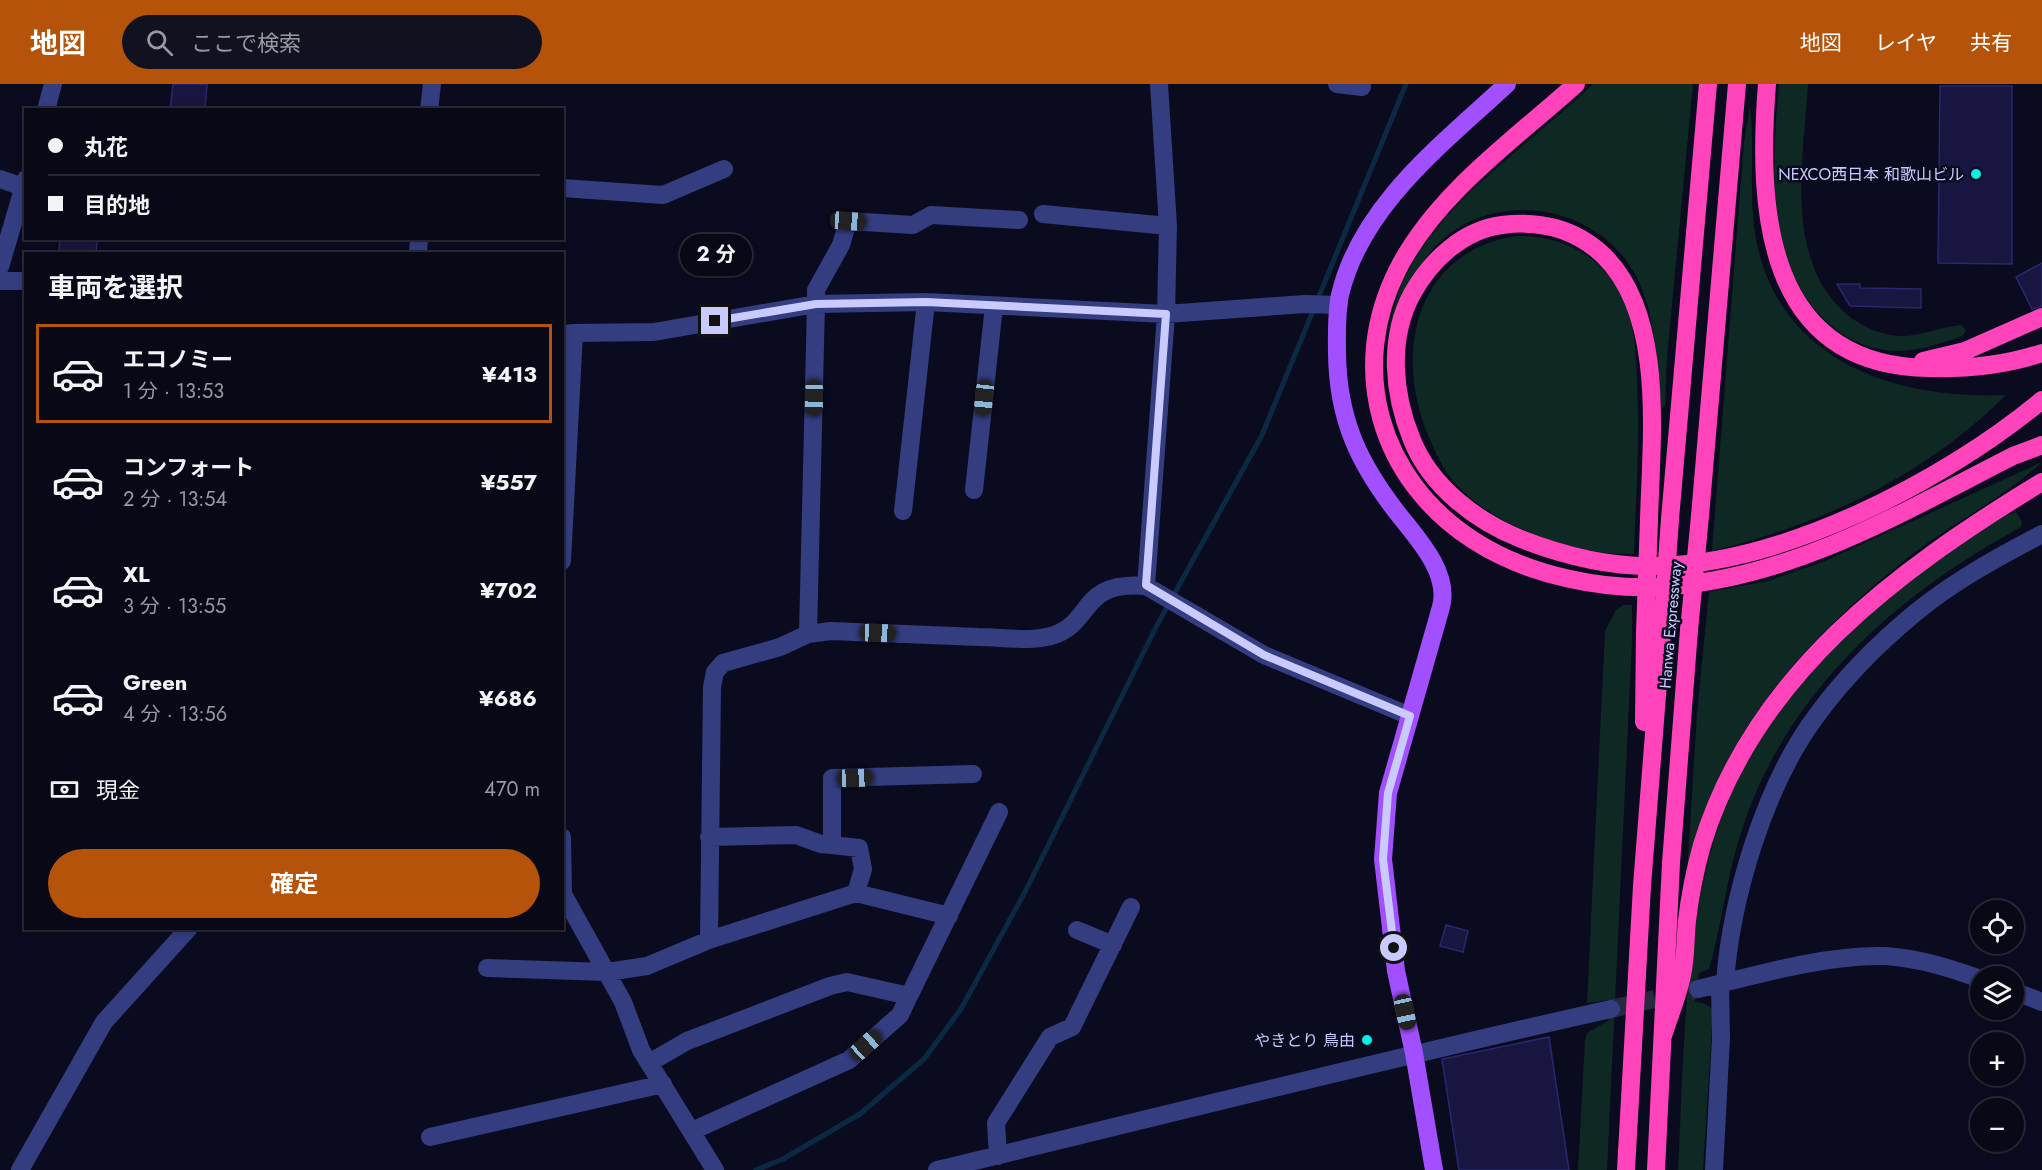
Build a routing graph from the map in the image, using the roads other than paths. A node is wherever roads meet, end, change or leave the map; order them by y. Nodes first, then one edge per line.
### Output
1 (53, 84) edge
2 (432, 84) edge
3 (1159, 84) edge
4 (1337, 84) edge
5 (1507, 84) edge
6 (1576, 84) edge
7 (1708, 84) edge
8 (1737, 84) edge
9 (1767, 84) edge
10 (1362, 87) dead end
11 (47, 108) edge
12 (429, 108) edge
13 (724, 170) dead end
14 (0, 179) edge
15 (24, 183) edge
16 (564, 188) edge
17 (1043, 214) dead end
18 (1019, 220) dead end
19 (1168, 226) junction
20 (0, 267) edge
21 (0, 281) edge
22 (24, 282) edge
23 (926, 302) junction
24 (816, 304) junction
25 (1331, 304) junction
26 (994, 306) junction
27 (1166, 314) junction
28 (2042, 317) edge
29 (568, 334) edge
30 (2042, 353) edge
31 (1864, 358) junction
32 (2040, 402) edge
33 (2042, 443) edge
34 (2042, 484) edge
35 (564, 485) edge
36 (974, 490) dead end
37 (903, 511) dead end
38 (2042, 534) edge
39 (1146, 585) junction
40 (1653, 632) junction
41 (808, 634) junction
42 (1410, 716) junction
43 (973, 774) dead end
44 (999, 812) dead end
45 (709, 837) junction
46 (832, 845) junction
47 (856, 893) junction
48 (564, 896) edge
49 (1131, 907) dead end
50 (949, 916) junction
51 (187, 930) edge
52 (1077, 930) dead end
53 (709, 940) junction
54 (1113, 945) junction
55 (487, 968) dead end
56 (607, 972) junction
57 (1970, 976) edge
58 (1723, 984) junction
59 (1698, 990) tunnel mouth
60 (2024, 995) edge
61 (909, 996) junction
62 (2042, 1002) edge
63 (1611, 1009) tunnel mouth
64 (1663, 1036) junction
65 (1414, 1053) junction
66 (649, 1063) junction
67 (663, 1084) junction
68 (692, 1131) junction
69 (430, 1137) dead end
70 (998, 1156) junction
71 (20, 1170) edge
72 (715, 1170) edge
73 (937, 1170) edge
74 (1434, 1170) edge
75 (1626, 1170) edge
76 (1656, 1170) edge
77 (1714, 1170) edge

1 - 11 street
2 - 12 street
3 - 19 street
4 - 10 street
5 - 25 main road
6 - 33 highway
7 - 40 highway, Hanwa Expressway, bridge
8 - 64 highway, Hanwa Expressway, bridge
9 - 31 highway
13 - 16 street
14 - 15 street
15 - 20 street
17 - 19 street
18 - 24 street
19 - 27 street
21 - 22 street
23 - 24 street
23 - 26 street
23 - 37 street
24 - 29 street
24 - 41 street
25 - 27 street
25 - 42 main road
26 - 27 street
26 - 36 street
27 - 39 street
28 - 31 highway
29 - 35 street
30 - 31 highway
32 - 40 highway, bridge
34 - 64 highway
38 - 58 street
39 - 41 street
39 - 42 street
40 - 75 highway, Hanwa Expressway
41 - 45 street
42 - 65 main road
43 - 46 street
44 - 50 street
45 - 46 street
45 - 53 street
46 - 47 street
47 - 50 street
47 - 53 street
48 - 56 street
49 - 54 street
50 - 61 street
51 - 71 street
52 - 54 street
53 - 56 street
54 - 70 street
55 - 56 street
56 - 66 street
57 - 58 street
58 - 59 street
58 - 77 street
60 - 62 street
61 - 66 street
61 - 68 street
63 - 65 street
64 - 76 highway, Hanwa Expressway
65 - 70 street
65 - 74 main road
66 - 67 street
67 - 68 street
67 - 69 street
68 - 72 street
70 - 73 street

